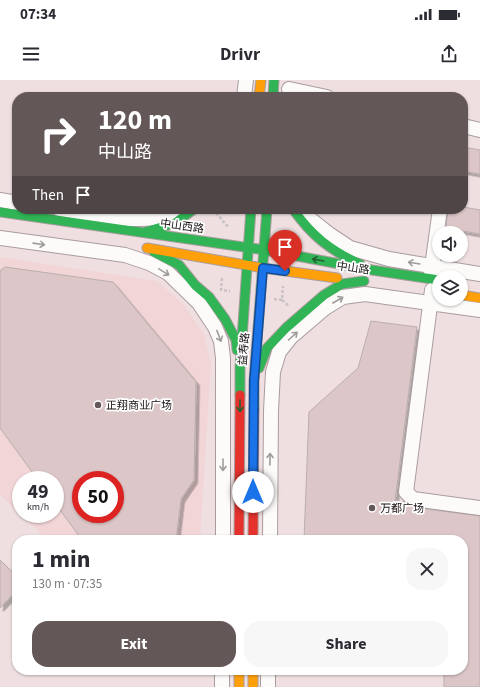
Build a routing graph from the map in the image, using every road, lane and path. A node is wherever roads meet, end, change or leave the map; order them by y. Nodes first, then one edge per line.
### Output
1 (246, 80) edge
2 (261, 80) edge
3 (274, 80) edge
4 (289, 89) edge
5 (245, 92) edge
6 (260, 92) edge
7 (273, 92) edge
8 (303, 92) edge
9 (468, 127) edge
10 (480, 130) edge
11 (0, 200) edge
12 (12, 202) edge
13 (0, 212) edge
14 (12, 214) edge
15 (14, 214) edge
16 (91, 214) edge
17 (166, 214) edge
18 (187, 214) edge
19 (217, 214) edge
20 (251, 214) edge
21 (267, 214) edge
22 (296, 214) edge
23 (307, 214) edge
24 (439, 214) edge
25 (228, 228) dead end
26 (142, 232) junction
27 (0, 238) edge
28 (248, 248) junction
29 (265, 250) junction
30 (247, 265) junction
31 (263, 268) junction
32 (372, 270) junction
33 (434, 270) edge
34 (480, 274) edge
35 (468, 277) edge
36 (432, 285) edge
37 (468, 296) edge
38 (480, 298) edge
39 (468, 304) edge
40 (480, 310) edge
41 (240, 368) junction
42 (254, 381) junction
43 (480, 508) edge
44 (222, 535) edge
45 (239, 535) edge
46 (253, 535) edge
47 (270, 535) edge
48 (222, 675) edge
49 (239, 675) edge
50 (253, 675) edge
51 (268, 675) edge
52 (222, 687) edge
53 (238, 687) edge
54 (252, 687) edge
55 (268, 687) edge

1 - 5 street
2 - 6 main road
3 - 7 main road
4 - 8 street
9 - 10 street
11 - 12 street
13 - 14 main road, 中山西路
15 - 26 main road, 中山西路
16 - 17 street
18 - 26 main road
19 - 25 path
20 - 28 main road, 益寿路
21 - 29 main road, 益寿路
22 - 32 main road
36 -> 23 street
24 - 33 street
26 - 28 main road, 中山西路
27 -> 44 street
28 - 29 main road, 中山西路
28 - 30 main road, 益寿路
29 - 31 main road, 益寿路
32 -> 29 main road, 中山路
30 - 31 main road
30 - 41 main road, 益寿路
30 - 41 main road
31 - 42 main road, 益寿路
31 - 42 main road, 中山路
32 - 36 main road, 中山路
34 - 35 street
36 - 43 street
47 -> 36 street
37 - 38 main road
39 - 40 street
41 -> 45 main road, 益寿路
42 - 46 main road, 益寿路
48 - 52 street
49 - 53 main road
50 - 54 main road
51 - 55 street

